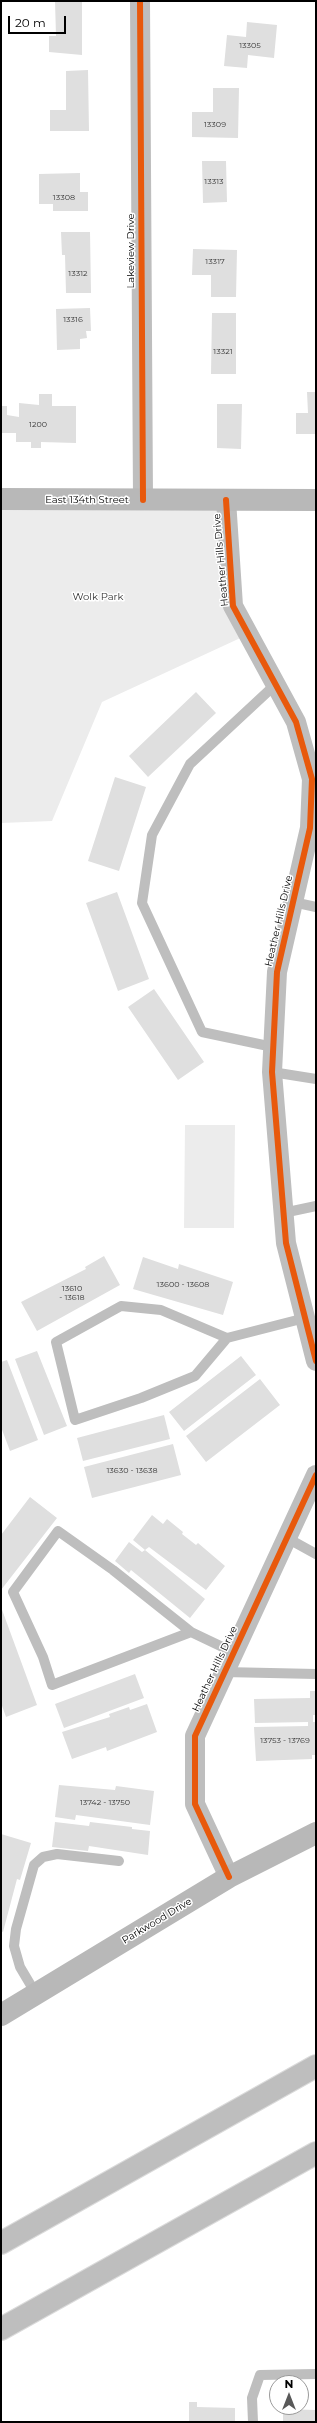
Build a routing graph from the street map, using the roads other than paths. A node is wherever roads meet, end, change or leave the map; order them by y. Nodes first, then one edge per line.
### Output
1 (140, 1) edge
2 (1, 500) edge
3 (143, 500) junction
4 (226, 500) junction
5 (316, 500) edge
6 (276, 684) junction
7 (314, 779) edge
8 (293, 902) junction
9 (316, 906) edge
10 (273, 1047) junction
11 (272, 1072) junction
12 (316, 1079) edge
13 (316, 1206) edge
14 (283, 1213) junction
15 (305, 1318) junction
16 (227, 1338) junction
17 (316, 1361) edge
18 (316, 1476) edge
19 (287, 1538) junction
20 (316, 1554) edge
21 (191, 1632) junction
22 (233, 1652) junction
23 (224, 1672) junction
24 (316, 1674) edge
25 (316, 1833) edge
26 (119, 1860) dead end
27 (228, 1877) junction
28 (36, 1994) junction
29 (1, 2015) edge
30 (316, 2066) edge
31 (316, 2153) edge
32 (1, 2243) edge
33 (1, 2329) edge
34 (316, 2374) edge
35 (253, 2422) edge

1 - 3 street, Lakeview Drive
2 - 3 street, East 134th Street
3 - 4 street, East 134th Street
4 - 5 street, East 134th Street
4 - 6 street, Heather Hills Drive
6 - 7 street, Heather Hills Drive
6 - 10 lane
7 - 8 street, Heather Hills Drive
8 - 9 lane
8 - 10 street, Heather Hills Drive
10 - 11 street, Heather Hills Drive
11 - 12 lane
11 - 14 street, Heather Hills Drive
13 - 14 lane
14 - 15 street, Heather Hills Drive
15 - 16 lane
15 - 17 street, Heather Hills Drive
16 - 16 lane
18 - 19 street, Heather Hills Drive
19 - 20 lane
19 - 22 street, Heather Hills Drive
21 - 21 lane
21 - 22 lane
22 - 23 street, Heather Hills Drive
23 - 24 lane
23 - 27 street, Heather Hills Drive
25 - 27 street, Parkwood Drive
26 - 28 lane
27 - 28 street, Parkwood Drive
28 - 29 street, Parkwood Drive
30 - 32 highway
31 - 33 highway
34 - 35 lane

